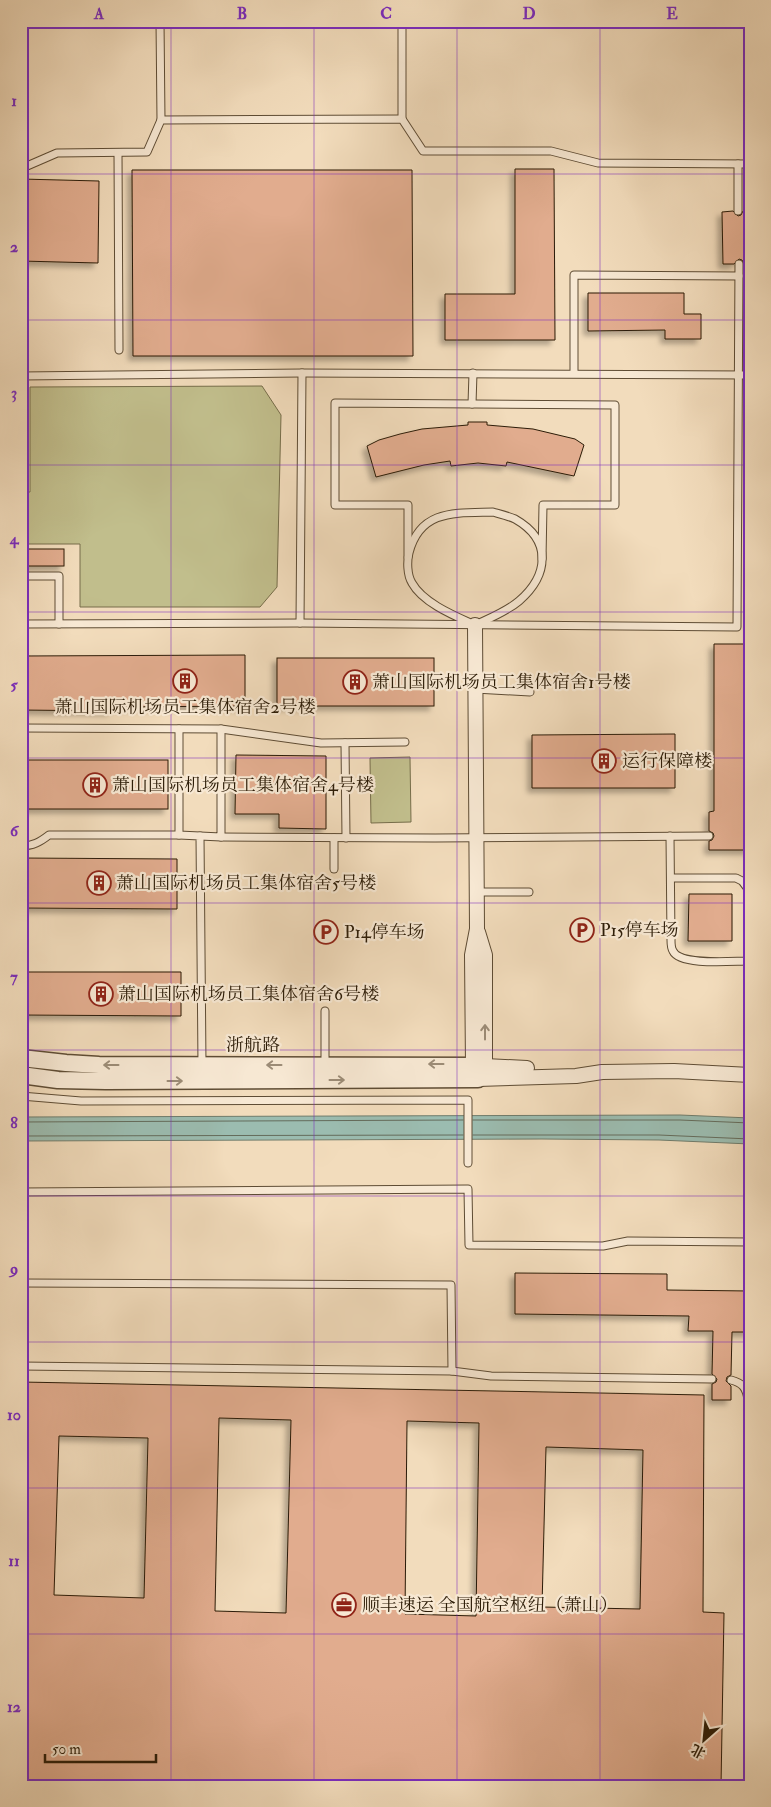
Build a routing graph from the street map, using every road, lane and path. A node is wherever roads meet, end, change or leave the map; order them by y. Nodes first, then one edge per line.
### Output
1 (160, 21) edge
2 (402, 21) edge
3 (402, 119) junction
4 (162, 120) junction
5 (118, 152) junction
6 (738, 164) junction
7 (750, 164) edge
8 (21, 166) edge
9 (738, 211) dead end
10 (739, 264) dead end
11 (739, 276) junction
12 (119, 350) dead end
13 (302, 373) junction
14 (473, 373) junction
15 (574, 374) junction
16 (739, 375) junction
17 (750, 375) edge
18 (21, 376) edge
19 (472, 404) junction
20 (408, 557) junction
21 (542, 559) junction
22 (300, 623) junction
23 (23, 624) edge
24 (59, 624) junction
25 (475, 625) junction
26 (475, 689) junction
27 (530, 692) dead end
28 (21, 728) edge
29 (179, 729) junction
30 (222, 729) junction
31 (405, 742) dead end
32 (345, 743) junction
33 (179, 835) junction
34 (200, 836) junction
35 (221, 836) junction
36 (670, 836) junction
37 (709, 836) dead end
38 (334, 838) junction
39 (346, 838) junction
40 (475, 838) junction
41 (21, 846) edge
42 (334, 869) dead end
43 (671, 878) junction
44 (476, 892) junction
45 (529, 892) dead end
46 (748, 961) junction
47 (750, 1003) edge
48 (325, 1011) dead end
49 (21, 1058) edge
50 (202, 1065) junction
51 (326, 1065) junction
52 (478, 1070) junction
53 (21, 1075) edge
54 (750, 1075) edge
55 (21, 1096) edge
56 (468, 1163) dead end
57 (21, 1192) edge
58 (750, 1242) edge
59 (21, 1283) edge
60 (21, 1366) edge
61 (452, 1371) junction
62 (712, 1379) dead end
63 (731, 1380) dead end
64 (748, 1487) dead end

1 - 4 lane
2 - 3 lane
3 - 4 lane
3 - 6 lane
4 - 5 lane
5 - 8 lane
5 - 12 lane
6 - 7 lane
6 - 9 lane
10 - 11 lane
11 - 15 lane
11 - 16 lane
13 - 14 lane
13 - 18 lane
13 - 22 lane
14 - 15 lane
14 - 19 lane
15 - 16 lane
16 - 17 lane
16 - 25 lane
19 - 20 lane
19 - 21 lane
20 - 21 lane
20 - 25 lane
21 - 25 lane
22 - 24 lane
22 - 25 lane
23 - 24 lane
23 - 24 lane
25 - 26 street
26 - 27 lane
26 - 40 street
28 - 29 lane
29 - 30 lane
29 - 33 lane
30 - 32 lane
30 - 35 lane
31 - 32 lane
32 - 39 lane
33 - 34 lane
33 - 41 lane
34 - 35 lane
34 - 50 lane
35 - 38 lane
36 - 37 lane
36 - 40 lane
36 - 43 lane
38 - 39 lane
38 - 42 lane
39 - 40 lane
40 - 44 street
43 - 46 lane
43 - 46 lane
44 - 45 lane
44 - 52 street
46 - 47 lane
48 - 51 lane
50 -> 49 street, 浙航路
51 -> 50 street, 浙航路
52 -> 51 street, 浙航路
53 -> 52 street, 浙航路
52 - 54 street
55 - 56 lane
57 - 58 lane
59 - 61 lane
60 - 61 lane
61 - 62 lane
63 - 64 lane

